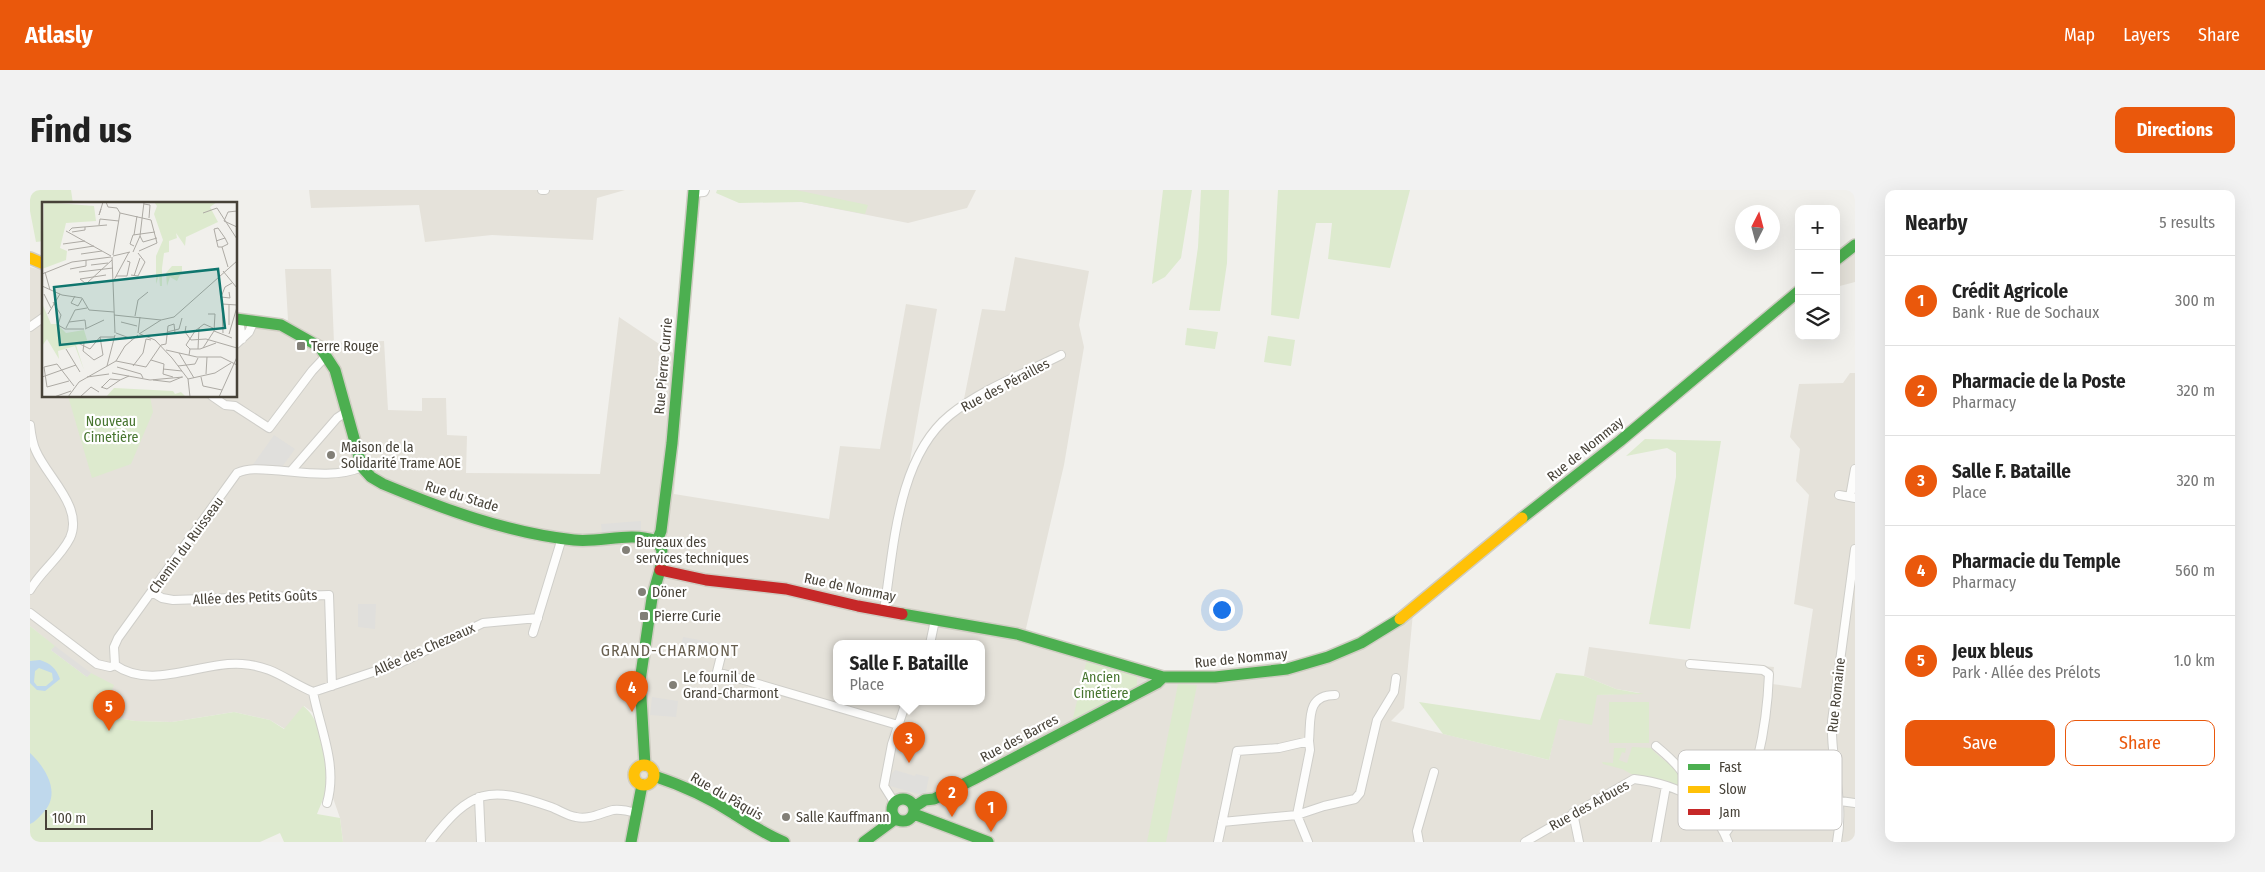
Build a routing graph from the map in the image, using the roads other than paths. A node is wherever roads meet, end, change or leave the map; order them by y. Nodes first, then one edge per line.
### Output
1 (705, 190) edge
2 (694, 192) edge
3 (1854, 246) edge
4 (1840, 257) edge
5 (30, 258) edge
6 (42, 263) edge
7 (1795, 294) edge
8 (42, 318) edge
9 (238, 319) edge
10 (254, 321) junction
11 (30, 327) edge
12 (239, 341) edge
13 (1061, 355) dead end
14 (327, 356) junction
15 (215, 398) edge
16 (346, 412) junction
17 (30, 425) edge
18 (31, 441) edge
19 (362, 467) junction
20 (1855, 469) edge
21 (290, 471) junction
22 (1839, 495) dead end
23 (1852, 497) edge
24 (562, 538) junction
25 (657, 541) junction
26 (1855, 549) edge
27 (660, 570) junction
28 (1853, 574) edge
29 (30, 590) edge
30 (152, 592) junction
31 (884, 610) junction
32 (30, 613) edge
33 (538, 618) junction
34 (935, 620) junction
35 (533, 633) dead end
36 (931, 640) edge
37 (721, 656) dead end
38 (115, 664) junction
39 (1690, 664) dead end
40 (1163, 677) junction
41 (1396, 678) dead end
42 (332, 686) junction
43 (313, 692) junction
44 (1335, 695) dead end
45 (905, 705) edge
46 (898, 725) junction
47 (1309, 741) junction
48 (1656, 746) dead end
49 (1759, 750) edge
50 (1833, 750) edge
51 (645, 765) junction
52 (1678, 766) edge
53 (1434, 772) dead end
54 (654, 776) junction
55 (642, 784) junction
56 (1666, 786) junction
57 (1678, 790) edge
58 (479, 797) junction
59 (1842, 801) edge
60 (894, 802) junction
61 (327, 803) dead end
62 (1855, 804) edge
63 (914, 810) junction
64 (636, 812) junction
65 (1573, 813) junction
66 (1297, 815) junction
67 (895, 819) junction
68 (1222, 822) junction
69 (1418, 841) edge
70 (430, 842) edge
71 (482, 842) edge
72 (631, 842) edge
73 (784, 842) edge
74 (864, 842) edge
75 (988, 842) edge
76 (1218, 842) edge
77 (1308, 842) edge
78 (1525, 842) edge
79 (1579, 842) edge
80 (1656, 842) edge

1 - 2 street
2 - 25 street, Rue Pierre Currie
3 - 4 street
5 - 6 street
7 - 40 street, Rue de Nommay
8 - 11 street
9 - 10 street
9 - 12 street
10 - 12 street
10 - 14 street
13 - 31 street, Rue des Pérailles
14 - 15 street
14 - 16 street
16 - 19 street
16 - 21 street
17 - 18 street
18 - 29 street
19 - 21 street, Chemin du Ruisseau
19 - 24 street, Rue du Stade
20 - 23 street
21 - 30 street, Chemin du Ruisseau
22 - 23 street
24 - 25 street, Rue du Stade
24 - 33 street
25 - 27 street
26 - 28 street, Rue Romaine
27 - 31 street, Rue de Nommay
27 - 51 street
28 - 50 street, Rue Romaine
30 - 38 street, Chemin du Ruisseau
30 - 42 street, Allée des Petits Goûts
31 - 34 street, Rue de Nommay
32 - 38 street
33 - 35 street
33 - 42 street, Allée des Chezeaux
34 - 36 street
34 - 40 street, Rue de Nommay
37 - 46 street
38 - 43 street
39 - 49 street
40 - 63 street, Rue des Barres
41 - 66 street
42 - 43 street, Allée des Chezeaux
43 - 61 street
44 - 47 street
45 - 46 street
46 - 60 street
47 - 66 street
47 - 68 street
48 - 52 street
51 - 54 street
51 - 55 street
53 - 69 street
54 - 55 street
54 - 73 street, Rue du Pâquis
55 - 64 street
56 - 57 street, Rue des Arbues
56 - 65 street, Rue des Arbues
56 - 80 street
58 - 64 street
58 - 70 street
58 - 71 street
59 - 62 street
60 - 63 street
60 - 67 street
63 - 67 street
63 - 75 street
64 - 72 street
65 - 78 street, Rue des Arbues
65 - 79 street
66 - 68 street
66 - 77 street
67 - 74 street
68 - 76 street

